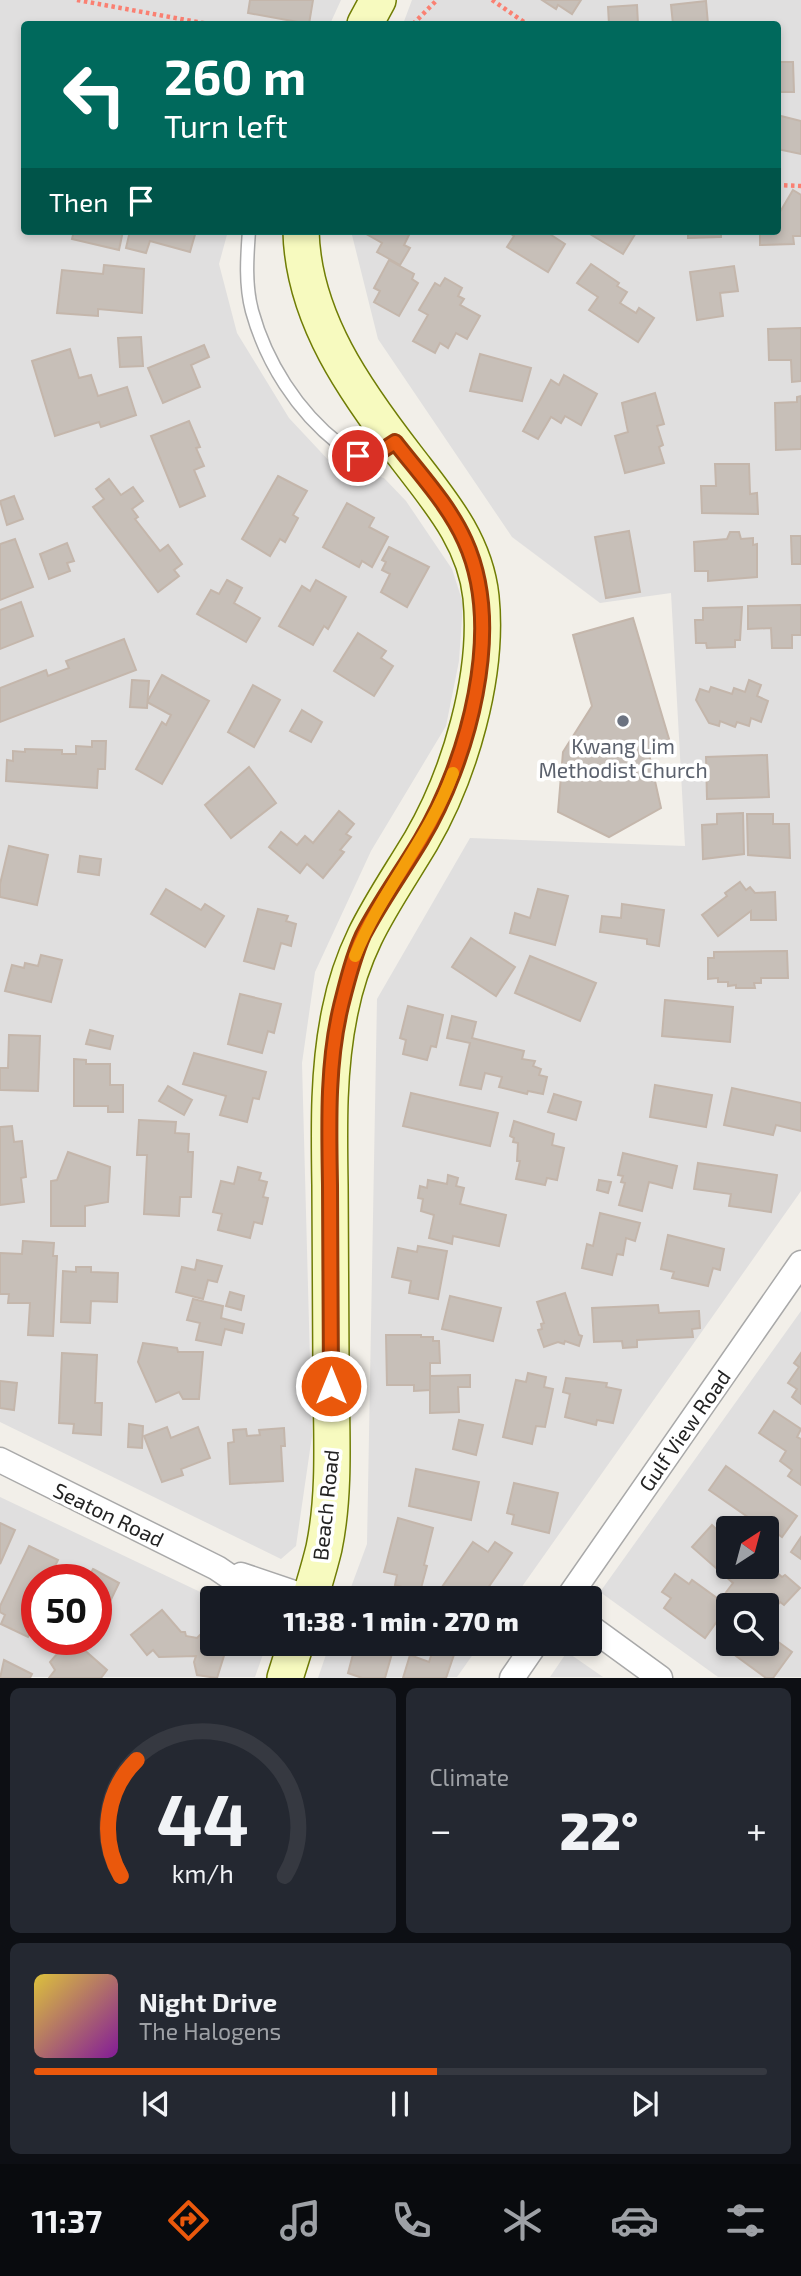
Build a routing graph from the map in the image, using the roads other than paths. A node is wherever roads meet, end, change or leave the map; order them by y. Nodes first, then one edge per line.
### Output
1 (378, 0) edge
2 (367, 21) edge
3 (249, 235) edge
4 (302, 235) edge
5 (395, 442) junction
6 (801, 1263) edge
7 (0, 1460) edge
8 (217, 1568) junction
9 (243, 1586) edge
10 (272, 1586) edge
11 (313, 1586) edge
12 (576, 1586) edge
13 (602, 1636) edge
14 (292, 1656) edge
15 (527, 1656) edge
16 (285, 1678) edge
17 (512, 1678) edge
18 (660, 1678) edge

1 - 2 main road
3 - 5 lane
4 - 5 main road, Beach Road
5 - 11 main road, Beach Road
6 - 12 street, Gulf View Road
7 - 8 street, Seaton Road
8 - 9 street, Seaton Road
8 - 10 street, Seaton Road
13 - 18 street
14 - 16 main road
15 - 17 street

